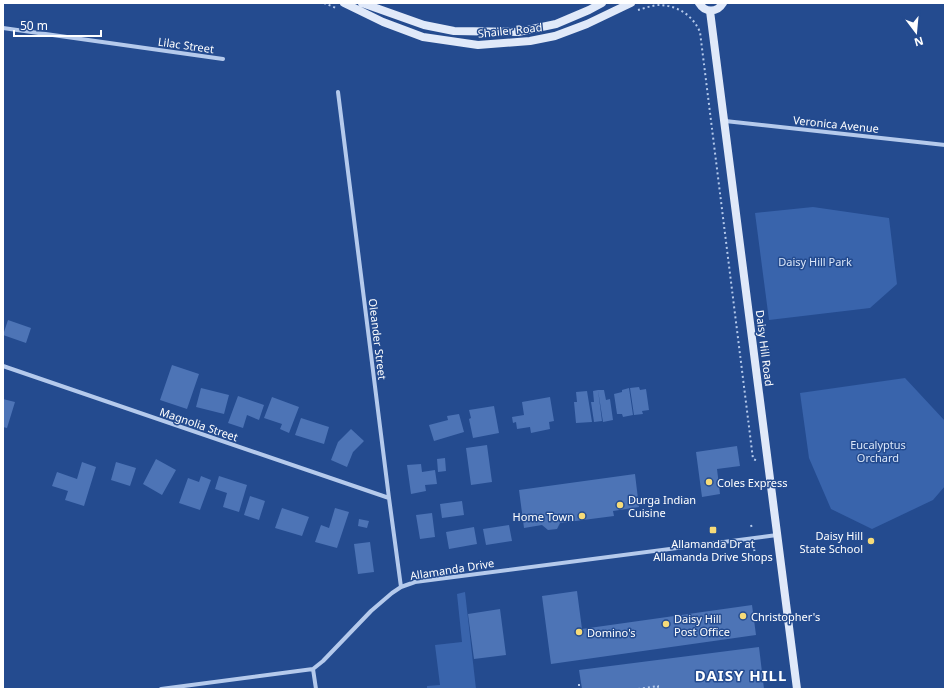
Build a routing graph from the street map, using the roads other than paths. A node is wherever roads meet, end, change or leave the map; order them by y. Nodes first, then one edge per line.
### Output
1 (344, 3) edge
2 (362, 3) edge
3 (602, 3) edge
4 (631, 3) edge
5 (699, 3) edge
6 (723, 3) edge
7 (710, 11) junction
8 (3, 28) edge
9 (223, 59) dead end
10 (338, 92) dead end
11 (725, 120) junction
12 (945, 145) edge
13 (3, 366) edge
14 (389, 498) junction
15 (778, 535) junction
16 (401, 587) junction
17 (313, 669) junction
18 (161, 689) edge
19 (316, 689) edge
20 (797, 689) edge

1 - 4 street, Shailer Road
2 - 3 street, Shailer Road
5 - 7 street
6 - 7 street
7 - 11 street, Daisy Hill Road
8 - 9 street, Lilac Street
10 - 14 street, Oleander Street
11 - 12 street, Veronica Avenue
11 - 15 street, Daisy Hill Road
13 - 14 street, Magnolia Street
14 - 16 street, Oleander Street
15 - 16 street, Allamanda Drive
15 - 20 street, Daisy Hill Road
16 - 17 street, Allamanda Drive
17 - 18 street
17 - 19 street

